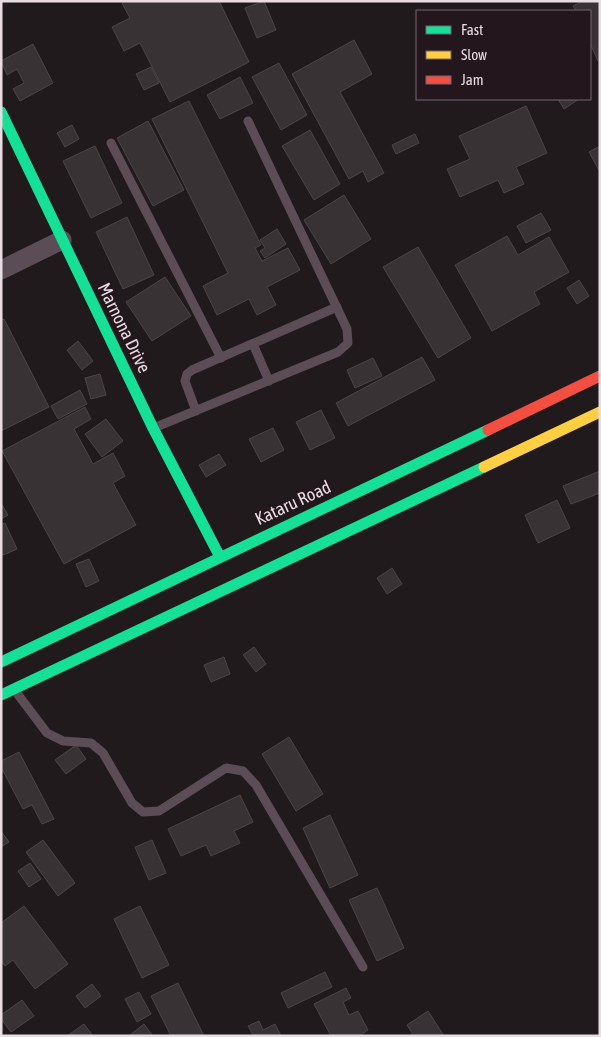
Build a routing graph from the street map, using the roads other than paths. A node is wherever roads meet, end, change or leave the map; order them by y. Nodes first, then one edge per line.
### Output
1 (1, 112) edge
2 (248, 121) dead end
3 (111, 143) dead end
4 (62, 240) junction
5 (1, 270) edge
6 (337, 307) junction
7 (253, 344) junction
8 (221, 358) junction
9 (600, 376) edge
10 (269, 381) junction
11 (196, 410) junction
12 (600, 412) edge
13 (153, 428) junction
14 (220, 557) junction
15 (1, 662) edge
16 (14, 689) junction
17 (1, 695) edge
18 (363, 967) dead end

1 - 4 street, Marnona Drive
2 - 6 lane
3 - 8 lane
4 - 5 street
4 - 13 street, Marnona Drive
6 - 7 lane
6 - 10 lane
7 - 8 lane
7 - 10 lane
8 - 11 lane
9 - 14 street, Kataru Road
10 - 11 lane
11 - 13 lane
12 - 16 street
13 - 14 street, Marnona Drive
14 - 15 street, Kataru Road
16 - 17 street
16 - 18 lane

